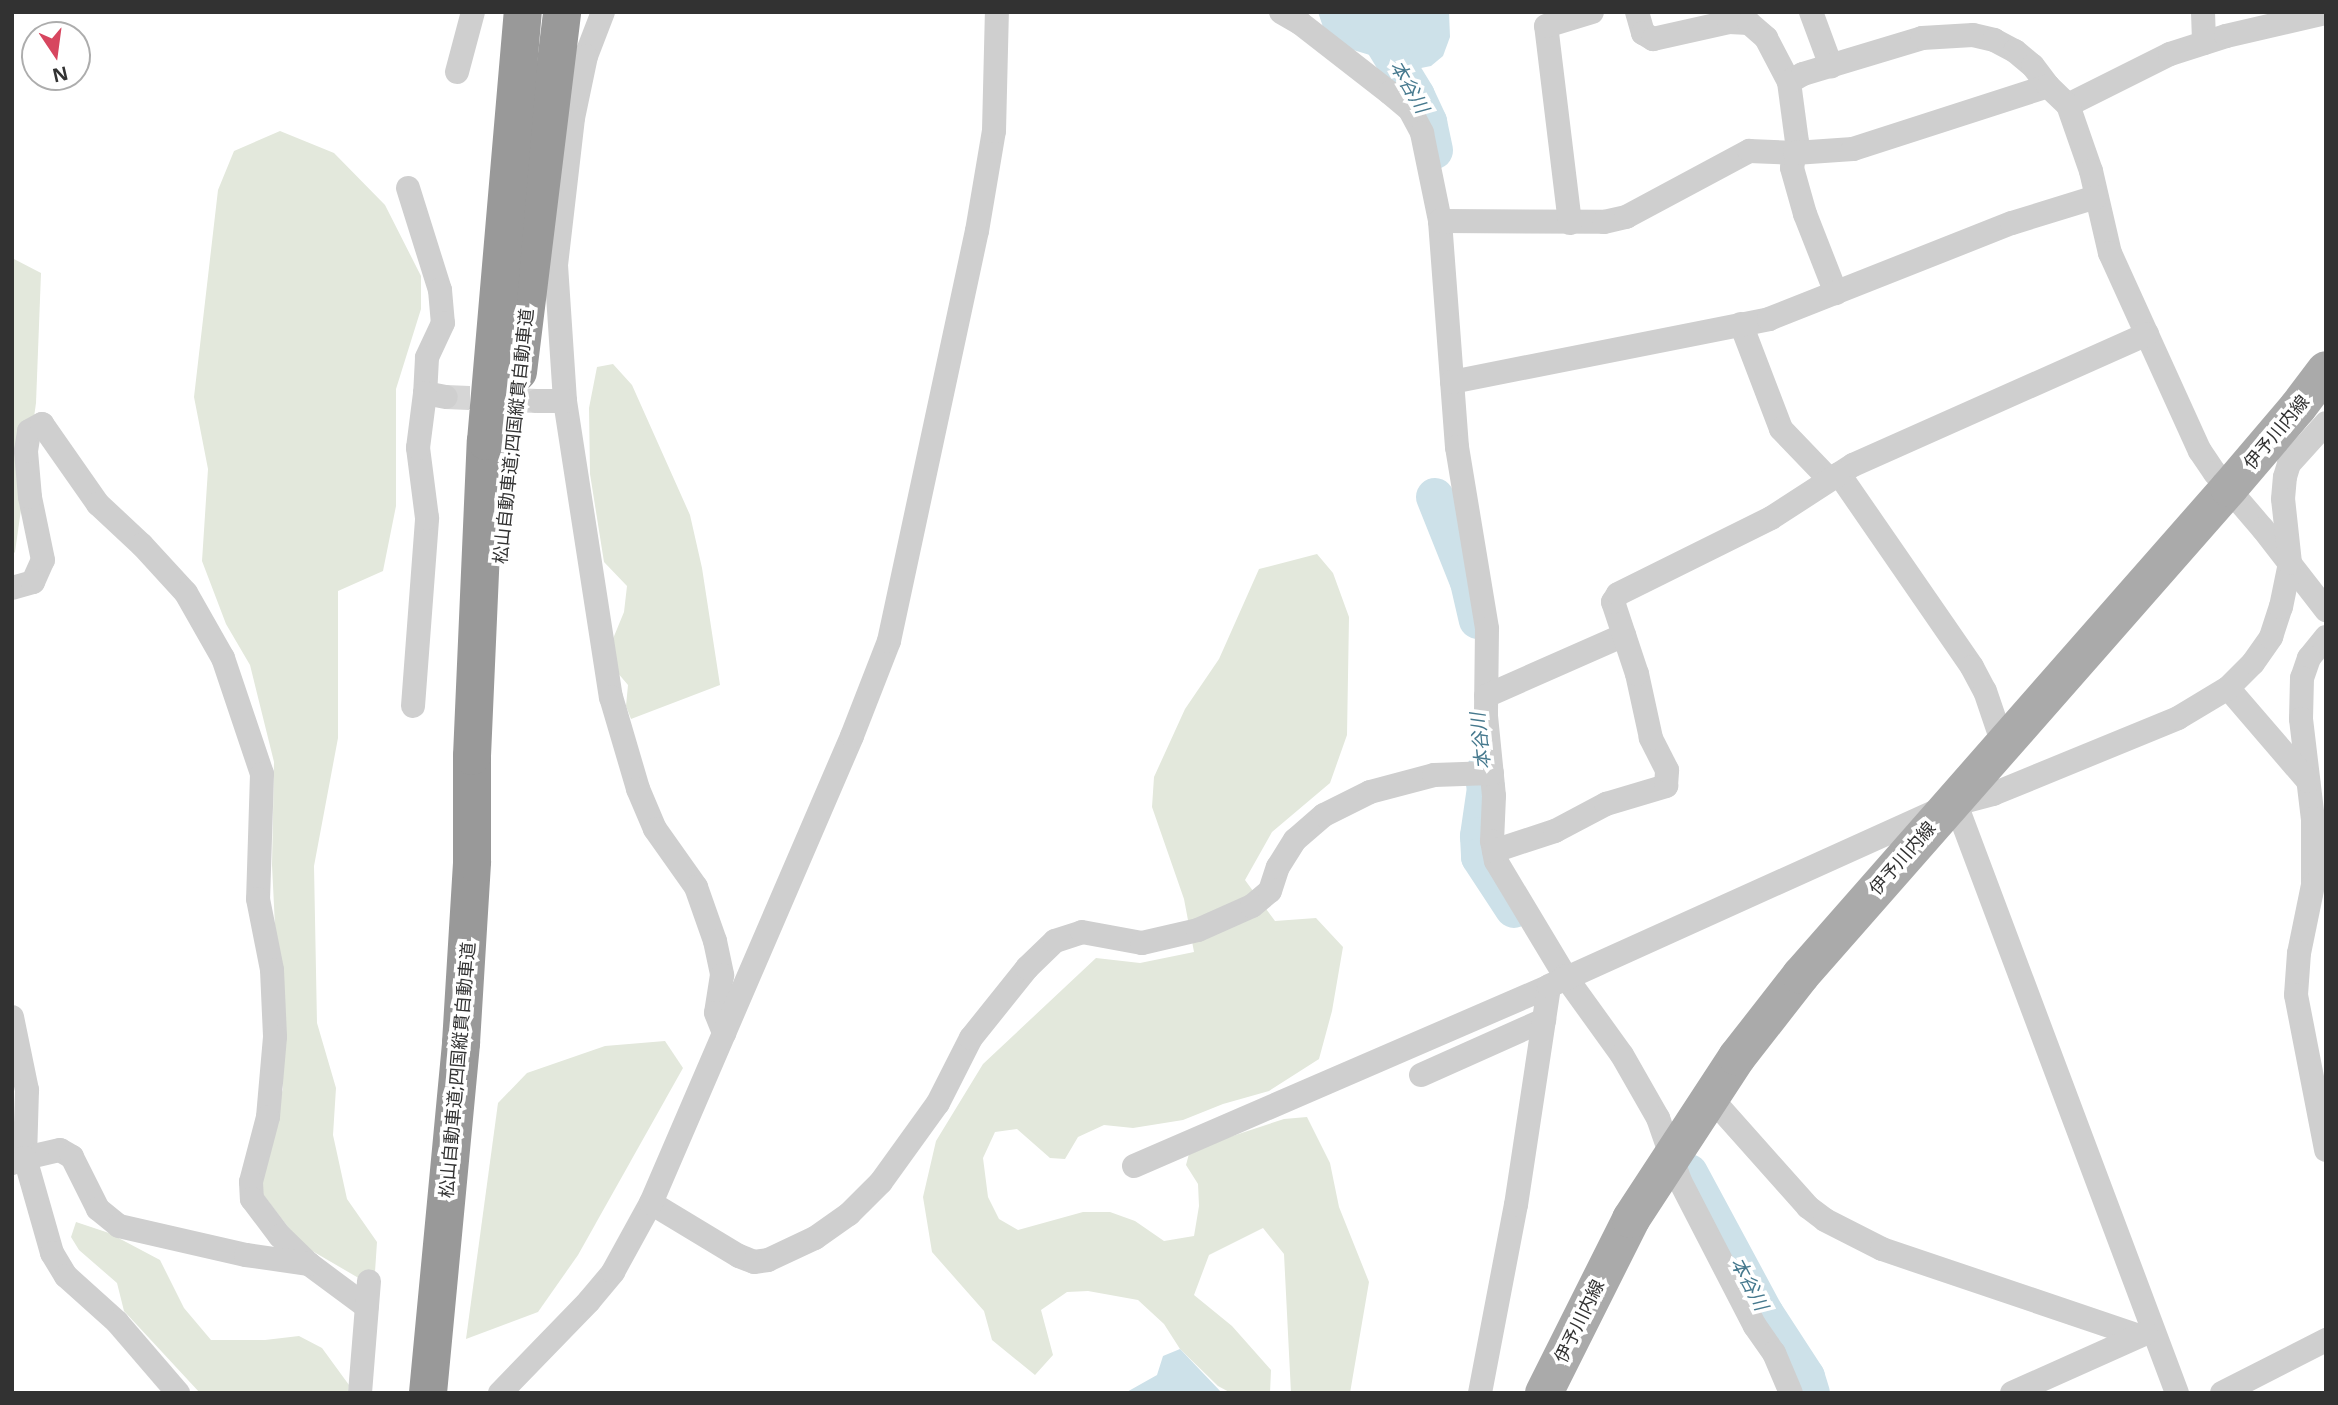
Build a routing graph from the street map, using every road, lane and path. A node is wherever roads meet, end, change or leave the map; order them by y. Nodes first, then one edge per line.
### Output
1 (473, 12) edge
2 (523, 12) edge
3 (562, 12) edge
4 (603, 12) edge
5 (997, 12) edge
6 (1592, 12) edge
7 (1637, 12) edge
8 (1811, 12) edge
9 (2203, 12) edge
10 (2326, 13) edge
11 (1292, 16) edge
12 (1941, 23) edge
13 (2204, 43) junction
14 (1831, 66) junction
15 (457, 72) dead end
16 (1789, 82) junction
17 (2048, 86) junction
18 (2068, 105) junction
19 (1795, 153) junction
20 (408, 188) dead end
21 (2096, 197) junction
22 (1440, 221) junction
23 (1570, 223) junction
24 (1836, 293) junction
25 (1741, 324) junction
26 (2147, 334) junction
27 (1452, 382) junction
28 (2322, 386) edge
29 (537, 401) tunnel mouth
30 (565, 401) junction
31 (2326, 423) edge
32 (1834, 476) junction
33 (2229, 488) junction
34 (2290, 563) junction
35 (12, 588) edge
36 (2326, 610) edge
37 (1624, 635) junction
38 (2326, 637) edge
39 (2228, 688) junction
40 (1486, 696) junction
41 (413, 706) dead end
42 (2003, 744) junction
43 (1492, 774) junction
44 (2308, 781) junction
45 (1948, 806) junction
46 (1494, 850) junction
47 (472, 861) junction
48 (1557, 981) junction
49 (12, 1017) edge
50 (1544, 1020) junction
51 (724, 1032) junction
52 (1421, 1075) dead end
53 (1711, 1098) junction
54 (2326, 1150) edge
55 (1672, 1155) junction
56 (18, 1160) edge
57 (1134, 1166) dead end
58 (651, 1203) junction
59 (309, 1264) junction
60 (369, 1281) dead end
61 (367, 1307) junction
62 (2146, 1333) junction
63 (2326, 1340) edge
64 (178, 1393) edge
65 (360, 1393) edge
66 (428, 1393) edge
67 (500, 1393) edge
68 (1480, 1393) edge
69 (1544, 1393) edge
70 (1791, 1393) edge
71 (2012, 1393) edge
72 (2177, 1393) edge
73 (2222, 1393) edge

1 - 15 street
2 - 47 highway, 松山自動車道;四国縦貫自動車道
3 - 47 highway, 松山自動車道;四国縦貫自動車道
4 - 30 street
5 - 51 street
6 - 23 street
7 - 16 street
8 - 14 street
9 - 13 street
10 - 13 street
11 - 22 street
12 - 14 street
12 - 17 street
13 - 18 street
14 - 16 street
16 - 19 street
17 - 18 street
17 - 19 street
18 - 21 street
19 - 23 street
19 - 24 street
20 - 41 street
21 - 24 street
21 - 26 street
22 - 23 street
22 - 27 street
24 - 25 street
25 - 27 street
25 - 32 street
26 - 32 street
26 - 33 street
27 - 40 street
28 - 33 main road, 伊予川内線
29 - 30 street
30 - 51 street
31 - 34 street
32 - 37 street
32 - 42 street
33 - 34 street
33 - 42 main road, 伊予川内線
34 - 36 street
34 - 39 street
35 - 59 street
37 - 40 street
37 - 46 street
38 - 44 street
39 - 44 street
39 - 45 street
40 - 43 street
42 - 45 main road, 伊予川内線
43 - 46 street
43 - 58 street
44 - 54 street
45 - 48 street
45 - 53 main road, 伊予川内線
45 - 62 street
46 - 48 street
47 - 66 highway, 松山自動車道;四国縦貫自動車道
48 - 50 street
48 - 55 street
48 - 57 street
49 - 56 street
50 - 52 street
50 - 68 street
51 - 58 street
53 - 55 main road, 伊予川内線
53 - 62 street
55 - 69 main road, 伊予川内線
55 - 70 street
56 - 59 street
56 - 64 street
58 - 67 street
59 - 61 street
60 - 61 street
61 - 65 street
62 - 71 street
62 - 72 street
63 - 73 street

